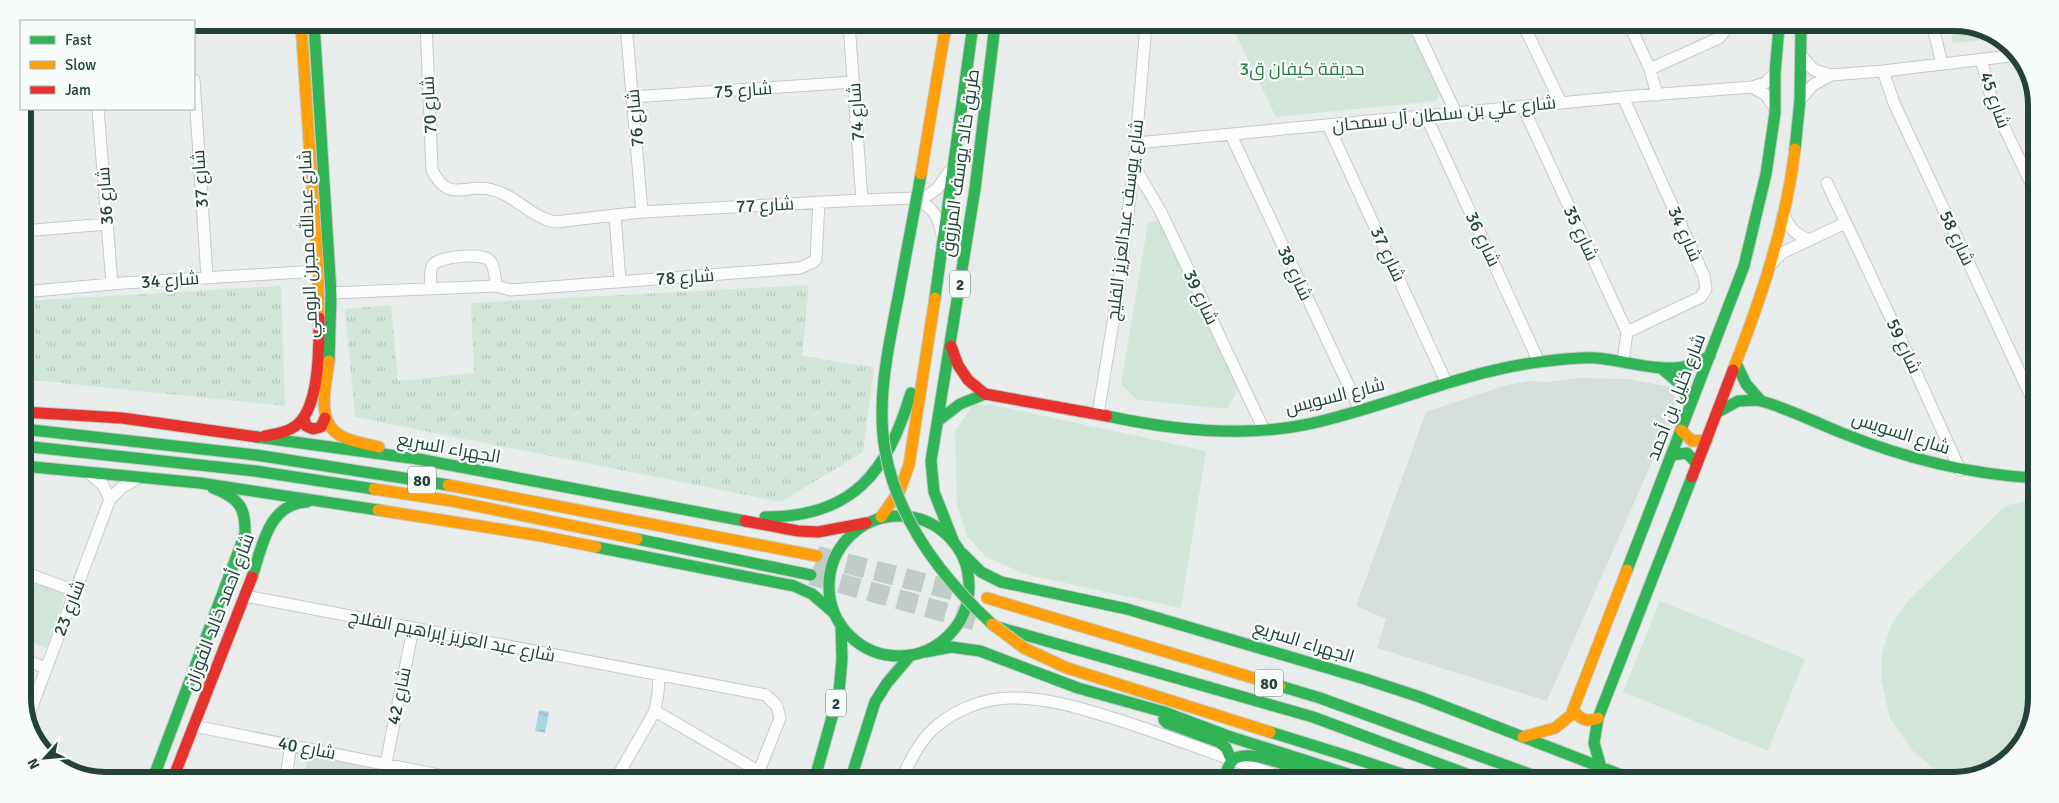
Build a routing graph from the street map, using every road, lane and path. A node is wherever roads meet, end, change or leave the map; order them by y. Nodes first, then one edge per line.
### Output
1 (302, 31) edge
2 (315, 31) edge
3 (426, 31) edge
4 (627, 31) edge
5 (850, 31) edge
6 (945, 31) edge
7 (973, 31) edge
8 (981, 31) edge
9 (995, 31) edge
10 (1145, 31) edge
11 (1417, 31) edge
12 (1526, 31) edge
13 (1632, 31) edge
14 (1725, 31) edge
15 (1779, 31) edge
16 (1801, 31) edge
17 (1934, 31) edge
18 (1778, 46) junction
19 (1802, 53) junction
20 (2009, 56) edge
21 (1982, 59) junction
22 (1942, 64) junction
23 (1650, 69) junction
24 (1883, 71) junction
25 (1775, 73) junction
26 (1831, 75) junction
27 (991, 76) junction
28 (854, 82) junction
29 (1752, 87) junction
30 (1657, 95) junction
31 (195, 96) edge
32 (633, 97) junction
33 (1623, 97) junction
34 (1800, 100) junction
35 (1561, 103) junction
36 (1523, 107) junction
37 (98, 110) edge
38 (1775, 110) junction
39 (1456, 113) junction
40 (1426, 116) junction
41 (1799, 118) junction
42 (1328, 125) junction
43 (1231, 135) junction
44 (1136, 144) junction
45 (956, 157) junction
46 (1134, 166) junction
47 (2028, 177) edge
48 (1827, 183) dead end
49 (440, 184) joint
50 (914, 198) junction
51 (862, 200) junction
52 (819, 202) junction
53 (642, 212) junction
54 (1784, 213) junction
55 (615, 216) junction
56 (1845, 223) junction
57 (107, 224) junction
58 (31, 230) edge
59 (1810, 240) junction
60 (943, 246) junction
61 (1770, 264) junction
62 (318, 271) junction
63 (206, 277) junction
64 (620, 281) junction
65 (112, 284) junction
66 (496, 286) junction
67 (430, 288) junction
68 (31, 291) edge
69 (331, 293) junction
70 (1724, 321) junction
71 (1627, 332) junction
72 (1748, 332) junction
73 (928, 340) junction
74 (951, 346) junction
75 (1710, 356) junction
76 (1623, 361) junction
77 (1539, 362) junction
78 (1736, 364) junction
79 (1661, 368) junction
80 (1447, 384) junction
81 (2028, 390) edge
82 (985, 394) junction
83 (1762, 401) junction
84 (1690, 406) junction
85 (1360, 410) junction
86 (31, 412) edge
87 (1718, 412) junction
88 (1098, 414) junction
89 (304, 418) junction
90 (325, 418) junction
91 (939, 420) junction
92 (31, 430) edge
93 (1264, 430) junction
94 (1681, 430) junction
95 (262, 437) junction
96 (1707, 440) junction
97 (31, 446) edge
98 (1672, 455) junction
99 (418, 459) junction
100 (1697, 464) junction
101 (31, 467) edge
102 (1960, 470) junction
103 (84, 471) junction
104 (141, 477) junction
105 (2028, 478) edge
106 (200, 483) junction
107 (110, 499) junction
108 (330, 502) junction
109 (696, 512) junction
110 (881, 517) junction
111 (866, 523) junction
112 (245, 534) junction
113 (264, 540) junction
114 (953, 540) junction
115 (962, 554) junction
116 (817, 556) tunnel mouth
117 (31, 575) edge
118 (811, 575) tunnel mouth
119 (75, 591) junction
120 (245, 596) junction
121 (987, 598) dead end
122 (834, 613) junction
123 (980, 622) tunnel mouth
124 (841, 625) junction
125 (413, 629) junction
126 (925, 652) junction
127 (910, 656) junction
128 (31, 662) edge
129 (46, 668) junction
130 (659, 676) junction
131 (32, 707) edge
132 (1573, 709) junction
133 (655, 710) junction
134 (1164, 712) junction
135 (1598, 718) junction
136 (194, 726) junction
137 (1523, 737) junction
138 (290, 744) junction
139 (1232, 761) junction
140 (386, 764) junction
141 (819, 766) junction
142 (1325, 767) junction
143 (1602, 767) junction
144 (759, 771) joint
145 (157, 772) edge
146 (176, 772) edge
147 (286, 772) edge
148 (425, 772) edge
149 (620, 772) edge
150 (812, 772) edge
151 (817, 772) edge
152 (854, 772) edge
153 (905, 772) edge
154 (1227, 772) edge
155 (1265, 772) edge
156 (1306, 772) edge
157 (1321, 772) edge
158 (1341, 772) edge
159 (1395, 772) edge
160 (1461, 772) edge
161 (1524, 772) edge
162 (1614, 772) edge

1 - 62 main road, شارع عبدالله مجرن الرومي
2 - 69 main road, شارع عبدالله مجرن الرومي
3 - 49 street, شارع 70
4 - 32 street, شارع 76
5 - 28 street, شارع 74
6 - 159 main road, bridge
7 - 45 main road, طريق خالد يوسف المرزوق / 2
8 - 27 main road
9 - 27 main road, طريق خالد يوسف المرزوق / 2
10 - 44 street, شارع يوسف عبدالعزيز الفليج
11 - 39 street
12 - 35 street
13 - 23 street
14 - 23 street
15 - 18 main road, شارع خليل بن أحمد
16 - 19 main road
17 - 22 street
18 - 19 main road
18 - 25 main road, شارع خليل بن أحمد
19 - 26 street
19 - 34 main road
20 - 21 street
21 - 22 street
21 - 47 street, شارع 45
22 - 24 street
23 - 30 street
24 - 26 street
24 - 81 street, شارع 58
25 - 29 street, شارع علي بن سلطان آل سمحان
25 - 38 main road, شارع خليل بن أحمد
26 - 34 street
27 - 74 main road, طريق خالد يوسف المرزوق / 2
28 - 32 street, شارع 75
28 - 51 street, شارع 74
29 - 30 street, شارع علي بن سلطان آل سمحان
29 - 38 street
30 - 33 street, شارع علي بن سلطان آل سمحان
31 - 63 street, شارع 37
32 - 53 street, شارع 76
33 - 35 street, شارع علي بن سلطان آل سمحان
33 - 71 street, شارع 34
34 - 41 main road
35 - 36 street, شارع علي بن سلطان آل سمحان
36 - 39 street, شارع علي بن سلطان آل سمحان
36 - 71 street, شارع 35
37 - 57 street, شارع 36
38 - 41 main road
38 - 70 main road, شارع خليل بن أحمد
39 - 40 street, شارع علي بن سلطان آل سمحان
40 - 42 street, شارع علي بن سلطان آل سمحان
40 - 77 street, شارع 36
41 - 54 main road
42 - 43 street, شارع علي بن سلطان آل سمحان
42 - 80 street, شارع 37
43 - 44 street, شارع علي بن سلطان آل سمحان
43 - 85 street, شارع 38
44 - 46 street, شارع يوسف عبدالعزيز الفليج
45 - 50 street, شارع 77
45 - 60 main road, طريق خالد يوسف المرزوق / 2
46 - 88 street, شارع يوسف عبدالعزيز الفليج
46 - 93 street, 39 شارع
48 - 56 street, شارع 59
49 - 55 street, شارع 77
50 - 51 street, شارع 77
50 - 60 street
51 - 52 street, شارع 77
52 - 53 street, شارع 77
52 - 64 street, شارع 78
53 - 55 street, شارع 77
54 - 59 street
54 - 61 main road
55 - 64 street
56 - 59 street
56 - 102 street, شارع 59
57 - 58 street
57 - 65 street, شارع 36
59 - 61 street
60 - 73 main road, طريق خالد يوسف المرزوق / 2
61 - 72 main road
62 - 63 street, شارع 34
62 - 89 main road, شارع عبدالله مجرن الرومي
63 - 65 street, شارع 34
64 - 66 street, شارع 78
65 - 68 street, شارع 34
66 - 67 street, شارع 78
66 - 67 street
67 - 69 street, شارع 78
69 - 90 main road, شارع عبدالله مجرن الرومي
70 - 72 main road
70 - 75 main road, شارع خليل بن أحمد
71 - 76 street
72 - 78 main road
73 - 109 main road
73 - 110 main road, طريق خالد يوسف المرزوق / 2
74 - 82 main road
74 - 91 main road, طريق خالد يوسف المرزوق / 2
75 - 79 main road, شارع السويس
75 - 84 main road, شارع خليل بن أحمد
76 - 77 main road, شارع السويس
76 - 79 main road, شارع السويس
77 - 80 main road, شارع السويس
78 - 83 main road, شارع السويس
78 - 87 main road
79 - 84 main road, شارع السويس
80 - 85 main road, شارع السويس
82 - 88 main road, شارع السويس
82 - 91 main road
83 - 87 main road, شارع السويس
83 - 102 main road, شارع السويس
84 - 94 main road, شارع خليل بن أحمد
85 - 93 main road, شارع السويس
86 - 95 main road, الجهراء السريع
87 - 96 main road
88 - 93 main road, شارع السويس
89 - 90 main road
89 - 95 main road
90 - 99 main road
91 - 114 main road, طريق خالد يوسف المرزوق / 2
92 - 116 main road, الجهراء السريع / 80
94 - 96 main road
94 - 98 main road, شارع خليل بن أحمد
95 - 99 main road, الجهراء السريع
96 - 100 main road
97 - 118 main road, 80
98 - 100 main road
98 - 132 main road, شارع خليل بن أحمد
99 - 109 main road, الجهراء السريع
100 - 135 main road
101 - 103 main road
102 - 105 main road, شارع السويس
103 - 104 main road
103 - 107 street
104 - 106 main road
104 - 107 street, شارع 23
106 - 108 main road
106 - 112 main road, شارع أحمد خالد الفوزان
107 - 119 street, شارع 23
108 - 113 main road, شارع أحمد خالد الفوزان
108 - 122 main road
109 - 111 main road, الجهراء السريع
110 - 111 main road
110 - 114 main road
111 - 122 main road
112 - 113 main road
112 - 145 main road, شارع أحمد خالد الفوزان
113 - 120 main road, شارع أحمد خالد الفوزان
114 - 115 main road
115 - 126 main road
115 - 137 main road, الجهراء السريع
117 - 119 street
119 - 129 street, شارع 23
120 - 125 street, شارع عبد العزيز إبراهيم الفلاج
120 - 136 main road, شارع أحمد خالد الفوزان
121 - 161 main road, 80
122 - 124 main road
123 - 160 main road, 80
124 - 127 main road
124 - 141 main road, 2
125 - 130 street, شارع عبد العزيز إبراهيم الفلاج
125 - 140 street, شارع 42
126 - 127 main road
126 - 134 main road
127 - 152 main road, 2
128 - 129 street
129 - 131 street, شارع 23
130 - 133 street
130 - 144 street, شارع عبد العزيز إبراهيم الفلاج
132 - 135 main road
132 - 137 main road, شارع خليل بن أحمد
133 - 144 street
133 - 149 street
134 - 139 main road
134 - 142 main road
135 - 143 main road
136 - 138 street, شارع 40
136 - 146 main road, شارع أحمد خالد الفوزان
137 - 143 main road, الجهراء السريع
138 - 140 street, شارع 40
138 - 147 street
139 - 153 street
139 - 154 main road
139 - 155 street
139 - 156 main road
140 - 148 street, شارع 40
141 - 150 street
141 - 151 main road, 2
142 - 157 main road
142 - 158 main road
143 - 162 main road, الجهراء السريع

